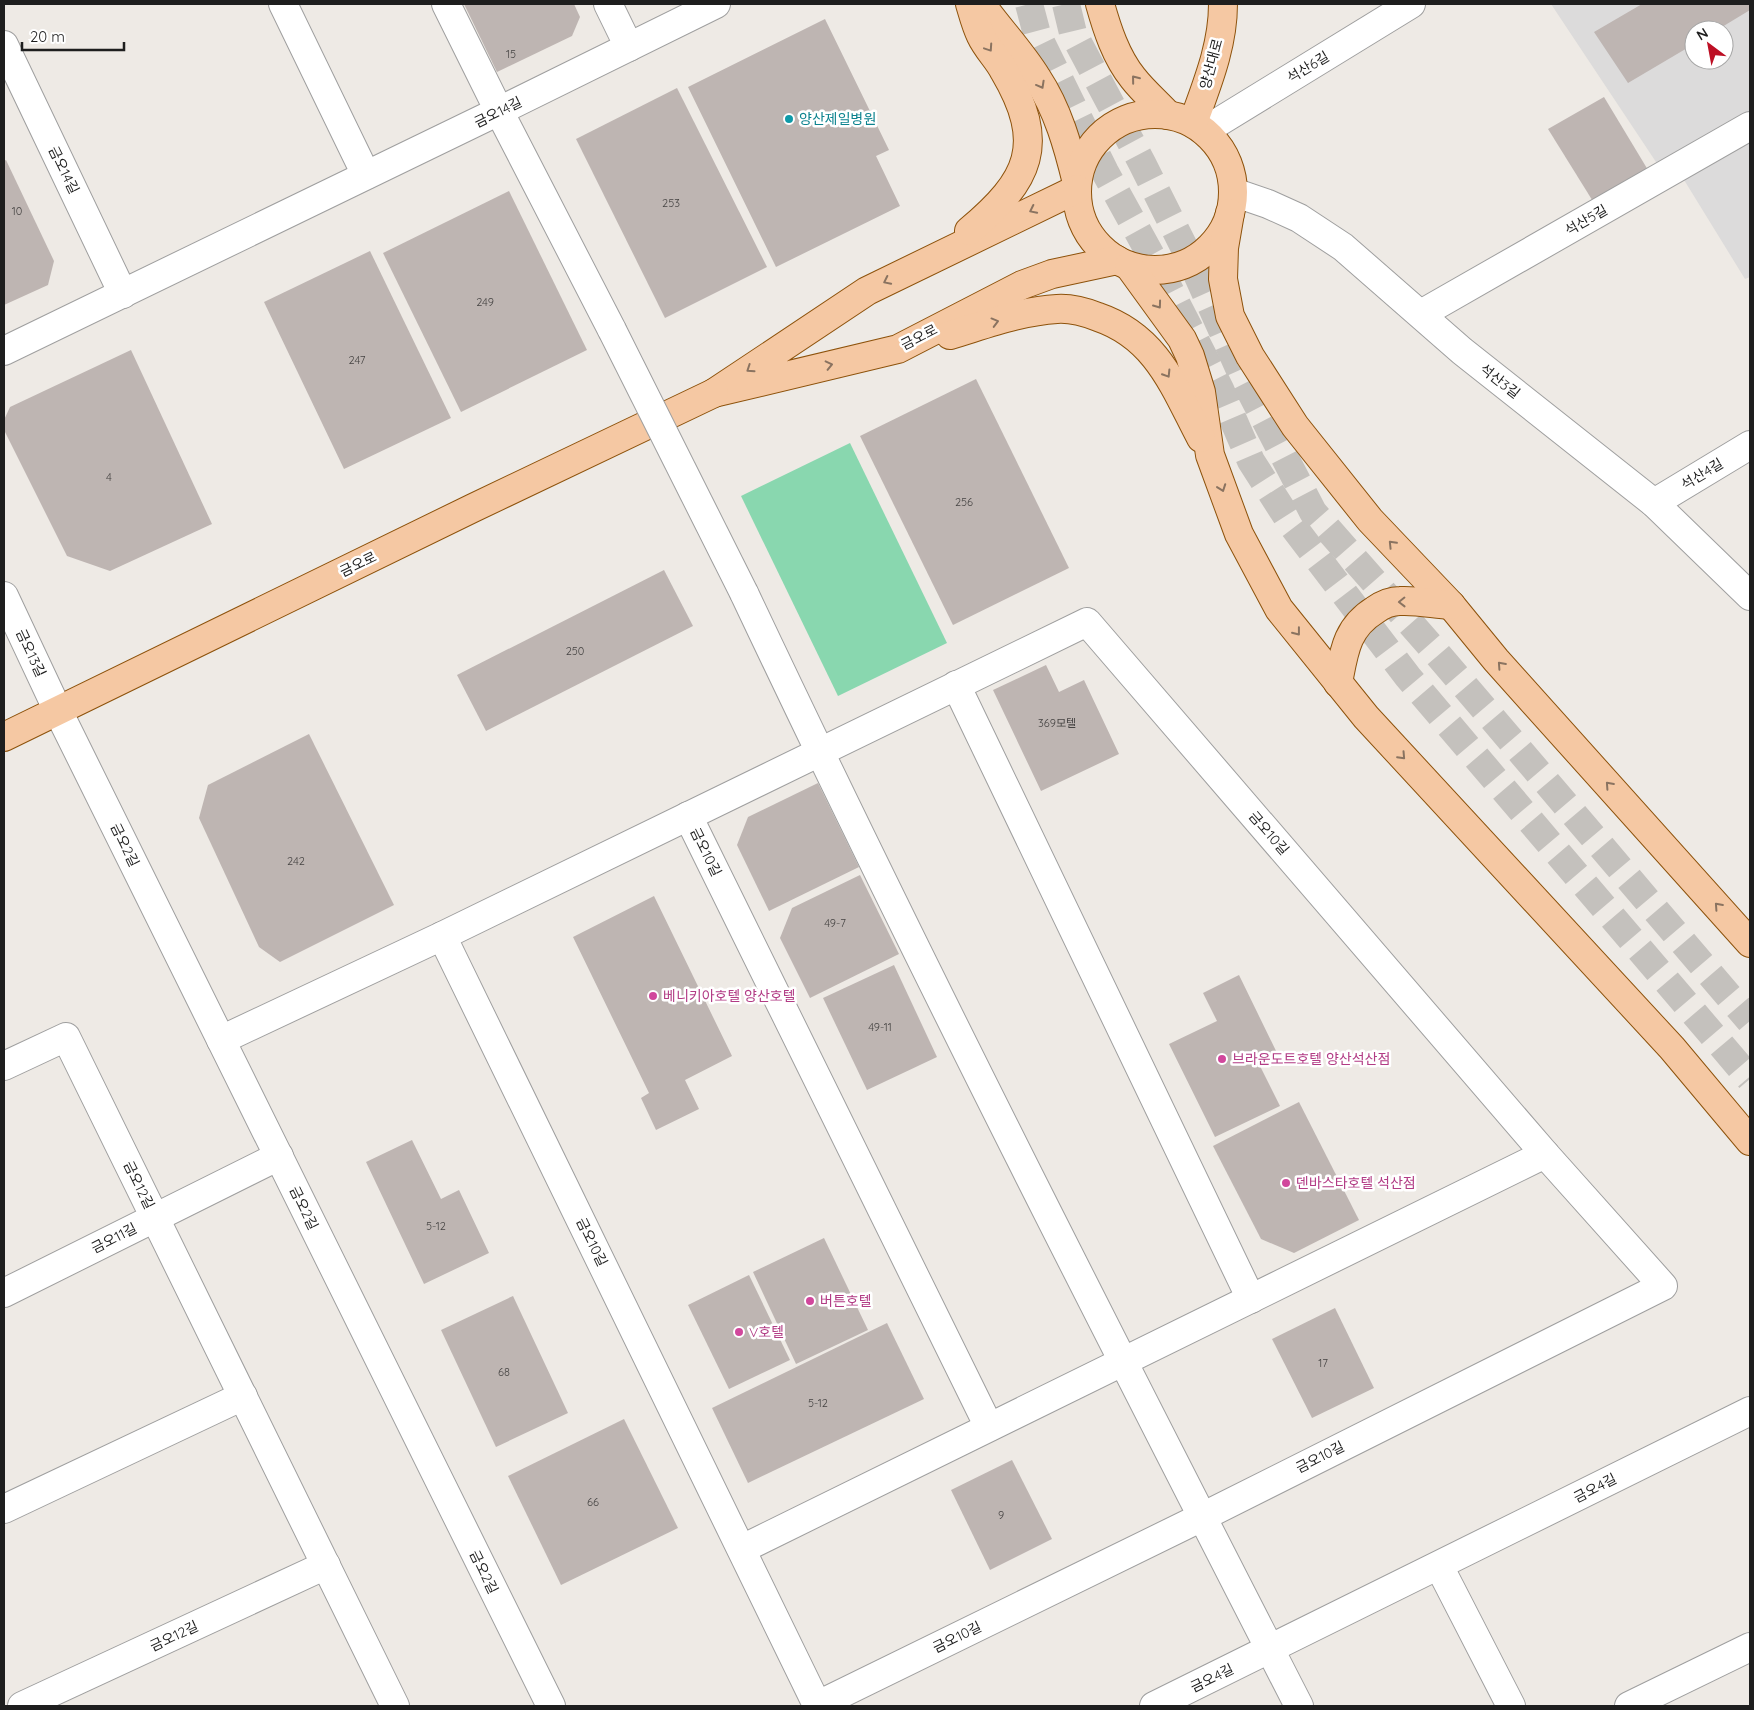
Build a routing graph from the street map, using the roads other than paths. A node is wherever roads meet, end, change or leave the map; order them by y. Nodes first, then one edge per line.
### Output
1 (283, 4) edge
2 (446, 4) edge
3 (608, 4) edge
4 (716, 4) edge
5 (970, 4) edge
6 (981, 4) edge
7 (1100, 4) edge
8 (1223, 4) edge
9 (1411, 4) edge
10 (4, 46) edge
11 (629, 47) junction
12 (499, 111) junction
13 (1188, 123) junction
14 (1750, 126) edge
15 (366, 175) junction
16 (1077, 186) junction
17 (1232, 203) junction
18 (933, 259) junction
19 (1123, 263) junction
20 (123, 294) junction
21 (1421, 314) junction
22 (898, 349) junction
23 (4, 351) edge
24 (714, 393) junction
25 (1750, 445) edge
26 (1210, 455) junction
27 (1654, 503) junction
28 (4, 596) edge
29 (1750, 596) edge
30 (1451, 606) junction
31 (1338, 683) junction
32 (956, 685) junction
33 (58, 711) junction
34 (4, 737) edge
35 (819, 753) junction
36 (688, 816) junction
37 (442, 936) junction
38 (1750, 943) edge
39 (221, 1040) junction
40 (4, 1066) edge
41 (1750, 1141) edge
42 (1545, 1154) junction
43 (279, 1156) junction
44 (155, 1218) junction
45 (4, 1294) edge
46 (1251, 1299) junction
47 (1122, 1362) junction
48 (243, 1396) junction
49 (1750, 1411) edge
50 (990, 1427) junction
51 (4, 1509) edge
52 (1202, 1516) junction
53 (742, 1549) junction
54 (326, 1565) junction
55 (1440, 1566) junction
56 (1750, 1647) edge
57 (1270, 1649) junction
58 (22, 1706) edge
59 (395, 1706) edge
60 (551, 1706) edge
61 (816, 1706) edge
62 (1154, 1706) edge
63 (1299, 1706) edge
64 (1511, 1706) edge
65 (1629, 1706) edge

1 - 15 street
2 - 12 street
3 - 11 street
4 - 11 street, 금오14길
5 -> 18 main road
6 -> 16 main road
13 -> 7 main road
8 - 13 main road, 양산대로
9 - 13 street, 석산6길
10 - 20 street, 금오14길
11 - 12 street, 금오14길
12 - 15 street, 금오14길
12 - 35 street, bridge
13 - 16 main road
13 - 17 main road
14 - 21 street, 석산5길
15 - 20 street, 금오14길
16 -> 18 main road, 금오로
16 - 19 main road
17 - 19 main road
17 - 21 street, 석산3길
30 -> 17 main road
18 -> 24 main road, 금오로
19 - 22 main road, 금오로
19 -> 26 main road
20 - 23 street, 금오14길
21 - 27 street, 석산3길
24 -> 22 main road, 금오로
22 -> 26 main road
24 - 33 main road, 금오로
25 - 27 street, 석산4길
26 -> 31 main road
27 - 29 street, 석산3길
28 - 33 street, 금오13길
30 -> 31 main road
38 -> 30 main road
31 -> 41 main road
32 - 35 street, 금오10길
32 - 42 street, 금오10길
32 - 46 street
33 - 34 main road, 금오로
33 - 39 street, 금오2길
35 - 36 street, 금오10길
35 - 47 street
36 - 37 street, 금오10길
36 - 50 street, 금오10길
37 - 39 street, 금오10길
37 - 53 street, 금오10길
39 - 43 street, 금오2길
40 - 44 street, 금오12길
42 - 46 street
42 - 52 street, 금오10길
43 - 44 street, 금오11길
43 - 60 street, 금오2길
44 - 45 street, 금오11길
44 - 48 street, 금오12길
46 - 47 street
47 - 50 street
47 - 52 street
48 - 51 street
48 - 54 street, 금오12길
49 - 55 street, 금오4길
50 - 53 street
52 - 57 street
52 - 61 street, 금오10길
53 - 61 street, 금오10길
54 - 58 street, 금오12길
54 - 59 street, 금오12길
55 - 57 street, 금오4길
55 - 64 street
56 - 65 street
57 - 62 street, 금오4길
57 - 63 street

